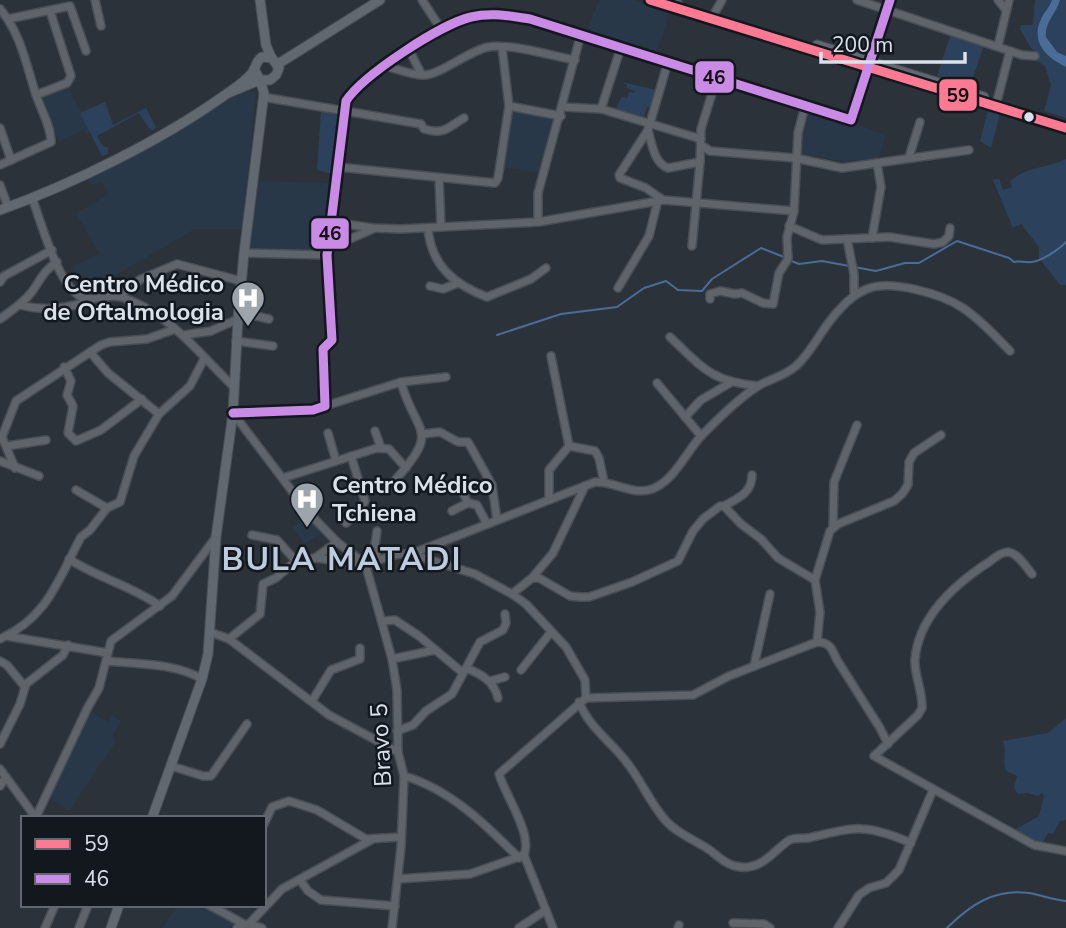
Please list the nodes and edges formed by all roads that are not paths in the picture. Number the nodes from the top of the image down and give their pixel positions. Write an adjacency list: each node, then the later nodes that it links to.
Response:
1 (95, 0): 19 (street)
2 (260, 0): 22 (main road)
3 (370, 0): 31 (main road)
4 (380, 0): 31 (main road)
5 (422, 0): 20 (street)
6 (650, 0): 34 (main road)
7 (722, 0): 17 (street)
8 (856, 0): 14 (street)
9 (890, 0): 14 (street)
10 (998, 0): 15 (street)
11 (1009, 0): 15 (street)
12 (674, 1): 17 (main road)
13 (0, 9): 18 (street)
14 (887, 9): 23 (street); 34 (street)
15 (1006, 10): 23 (street)
16 (50, 11): 18 (street); 27 (street); 42 (street)
17 (713, 14): 34 (main road)
18 (8, 19): 42 (street)
19 (101, 26)
20 (442, 29): 21 (street); 26 (street)
21 (581, 34): 25 (street); 32 (street)
22 (266, 45): 30 (main road); 31 (main road)
23 (998, 46): 28 (street)
24 (502, 47): 32 (street); 37 (street); 45 (street)
25 (621, 47): 33 (street); 48 (street)
26 (409, 50): 35 (street); 37 (street)
27 (86, 51)
28 (1010, 51): 29 (street); 44 (street)
29 (1035, 56)
30 (259, 59): 31 (main road); 36 (main road)
31 (274, 60): 38 (main road)
32 (575, 60): 47 (street)
33 (668, 62): 39 (street); 55 (street)
34 (869, 64): 44 (main road); 52 (street); 57 (main road)
35 (386, 65): 37 (street); 49 (street)
36 (254, 69): 40 (main road); 41 (main road)
37 (422, 75)
38 (274, 77): 40 (main road); 43 (main road)
39 (718, 77): 46 (street); 58 (street)
40 (255, 81): 41 (main road); 43 (main road)
41 (228, 93): 69 (main road)
42 (36, 95): 62 (street)
43 (264, 95): 49 (street); 86 (main road)
44 (997, 101): 54 (main road)
45 (509, 106): 50 (street); 67 (street)
46 (805, 106): 52 (street); 60 (street)
47 (563, 107): 48 (street); 50 (street)
48 (601, 109): 55 (street)
49 (345, 110): 51 (street); 66 (street)
50 (561, 116): 75 (street)
51 (464, 118)
52 (850, 121): 60 (street)
53 (920, 122): 61 (street)
54 (1066, 122)
55 (649, 127): 58 (street); 63 (street); 70 (street)
56 (0, 128): 62 (street)
57 (1066, 128)
58 (701, 142): 60 (street); 63 (street)
59 (969, 150): 61 (street)
60 (797, 155): 64 (street); 73 (street)
61 (909, 158): 64 (street)
62 (11, 160): 65 (street)
63 (700, 162): 71 (street)
64 (877, 163): 82 (street)
65 (0, 165)
66 (338, 167): 67 (street); 74 (street)
67 (439, 178): 77 (street)
68 (0, 185): 72 (street)
69 (32, 198): 72 (main road); 84 (street)
70 (661, 200): 71 (street); 75 (street); 93 (street)
71 (696, 202): 73 (street); 83 (street)
72 (4, 208)
73 (794, 211): 76 (street)
74 (331, 222): 78 (street); 85 (street)
75 (538, 222): 77 (street)
76 (789, 226): 81 (street); 97 (street)
77 (441, 227): 79 (street)
78 (373, 228): 79 (street); 85 (street)
79 (428, 228): 91 (street)
80 (950, 228): 82 (street)
81 (847, 239): 82 (street); 95 (street)
82 (872, 239)
83 (692, 246)
84 (52, 250): 87 (street); 90 (street)
85 (327, 252): 86 (street); 119 (street)
86 (244, 253): 89 (main road)
87 (57, 262): 96 (street); 98 (street)
88 (546, 268): 91 (street)
89 (241, 281): 94 (street); 99 (main road)
90 (0, 282)
91 (458, 284): 92 (street)
92 (430, 286)
93 (618, 288)
94 (120, 296): 96 (street); 102 (street)
95 (854, 296): 107 (street); 116 (street)
96 (94, 298): 98 (street)
97 (710, 299)
98 (20, 305): 100 (street)
99 (238, 315): 101 (street); 103 (street); 105 (main road)
100 (0, 319)
101 (270, 320)
102 (175, 329): 103 (street); 108 (street)
103 (184, 335): 110 (street)
104 (670, 337): 115 (street)
105 (236, 341): 106 (street); 117 (main road)
106 (273, 346)
107 (1010, 351)
108 (90, 352): 111 (street); 118 (street)
109 (551, 356): 131 (street)
110 (204, 359): 117 (street); 121 (street)
111 (65, 367): 118 (street); 130 (street)
112 (446, 377): 113 (street)
113 (401, 382): 119 (street); 126 (street)
114 (657, 383): 122 (street)
115 (730, 383): 116 (street); 122 (street)
116 (758, 386): 128 (street)
117 (234, 387): 120 (main road)
118 (142, 399): 121 (street)
119 (325, 406): 120 (street)
120 (233, 413): 140 (street); 157 (main road)
121 (159, 414): 149 (street)
122 (685, 417): 128 (street)
123 (857, 425): 154 (street)
124 (375, 431): 132 (street)
125 (328, 433): 135 (street)
126 (423, 434): 137 (street); 151 (street)
127 (941, 435): 154 (street)
128 (701, 436): 142 (street)
129 (46, 440): 130 (street)
130 (7, 446): 136 (street)
131 (569, 446): 142 (street); 146 (street)
132 (381, 448): 133 (street); 137 (street)
133 (351, 456): 135 (street); 152 (street)
134 (0, 461): 136 (street)
135 (336, 461): 140 (street)
136 (15, 468): 139 (street)
137 (406, 468): 141 (street)
138 (752, 475): 148 (street)
139 (39, 476)
140 (283, 478): 158 (street)
141 (396, 479)
142 (604, 482): 143 (street)
143 (584, 486): 146 (street); 166 (street)
144 (76, 490): 149 (street)
145 (462, 491): 147 (street)
146 (549, 500): 151 (street)
147 (468, 503): 150 (street); 153 (street)
148 (724, 506): 166 (street); 167 (street)
149 (107, 508): 161 (street)
150 (452, 511)
151 (497, 520): 153 (street)
152 (346, 523)
153 (487, 524): 159 (street)
154 (833, 527): 167 (street)
155 (377, 531): 162 (street)
156 (253, 535): 163 (street)
157 (216, 537): 170 (street); 173 (main road)
158 (337, 542): 160 (street); 164 (street)
159 (411, 554): 162 (street); 168 (street)
160 (315, 558): 163 (street); 164 (street)
161 (69, 559): 170 (street); 175 (street)
162 (377, 559): 164 (street)
163 (296, 561): 176 (street)
164 (365, 564): 172 (street, Bravo 5)
165 (1032, 574): 197 (street)
166 (532, 579): 168 (street)
167 (815, 580): 177 (street)
168 (512, 594): 174 (street)
169 (770, 594): 184 (street)
170 (160, 606): 181 (street)
171 (505, 614): 186 (street)
172 (383, 621): 180 (street); 182 (street, Bravo 5)
173 (210, 632): 176 (street); 188 (main road)
174 (551, 632): 185 (street); 192 (street)
175 (3, 637): 178 (street)
176 (229, 639): 193 (street)
177 (817, 642): 184 (street); 197 (street)
178 (68, 645): 181 (street); 190 (street)
179 (360, 648): 193 (street)
180 (435, 650): 182 (street); 186 (street)
181 (107, 657): 188 (street); 206 (street)
182 (392, 659): 195 (street, Bravo 5)
183 (0, 661): 190 (street)
184 (754, 666): 192 (street)
185 (521, 670)
186 (464, 671): 189 (street); 195 (street)
187 (505, 677): 189 (street)
188 (202, 679): 200 (main road)
189 (490, 681): 191 (street)
190 (25, 687): 196 (street)
191 (498, 698)
192 (583, 700): 211 (street); 213 (street)
193 (312, 701): 198 (street)
194 (247, 724): 200 (street)
195 (397, 731): 198 (street, Bravo 5)
196 (0, 744)
197 (888, 744): 204 (street)
198 (398, 752): 202 (street, Bravo 5)
199 (0, 760): 201 (street)
200 (171, 765): 207 (main road)
201 (2, 772): 203 (street); 205 (street)
202 (404, 776): 209 (street, Bravo 5); 213 (street)
203 (0, 786)
204 (933, 790): 211 (street); 212 (street)
205 (35, 816)
206 (36, 816)
207 (153, 816)
208 (266, 820): 210 (street)
209 (401, 837): 210 (street); 214 (street, Bravo 5)
210 (371, 840): 215 (street)
211 (911, 843): 234 (street)
212 (1066, 851)
213 (521, 857): 214 (street); 223 (street)
214 (398, 879): 217 (street, Bravo 5)
215 (300, 880): 216 (street); 217 (street)
216 (266, 904)
217 (395, 906): 230 (street, Bravo 5)
218 (54, 907): 226 (street)
219 (87, 907): 227 (street)
220 (118, 907): 228 (main road)
221 (212, 907): 225 (street)
222 (263, 907): 225 (street)
223 (546, 910): 231 (street); 232 (street)
224 (733, 923): 233 (street)
225 (244, 925): 229 (street)
226 (45, 928)
227 (79, 928)
228 (111, 928)
229 (262, 928)
230 (392, 928)
231 (519, 928)
232 (553, 928)
233 (770, 928)
234 (838, 928)

